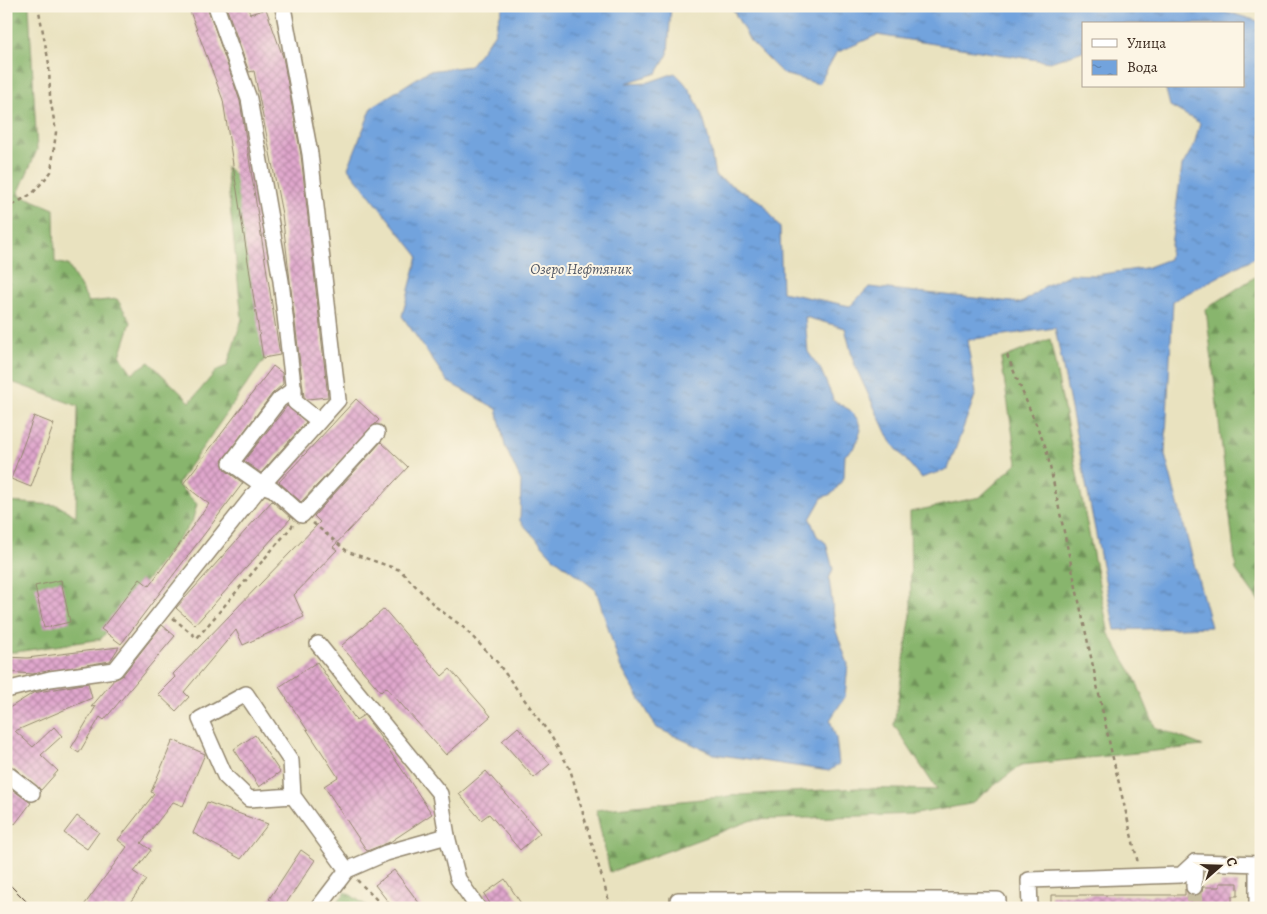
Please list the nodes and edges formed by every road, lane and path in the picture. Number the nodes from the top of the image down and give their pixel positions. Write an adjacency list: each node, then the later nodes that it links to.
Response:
1 (38, 6): 4 (path)
2 (216, 6): 6 (street)
3 (283, 7): 7 (street)
4 (6, 209)
5 (1007, 355): 21 (path)
6 (294, 389): 7 (street); 9 (street)
7 (319, 421): 9 (street)
8 (377, 433): 10 (street)
9 (262, 485): 10 (street); 11 (street)
10 (302, 514): 11 (path); 28 (path)
11 (162, 610): 13 (street)
12 (318, 644): 17 (street)
13 (6, 690)
14 (6, 773): 15 (street)
15 (32, 793)
16 (293, 796): 16 (street); 20 (street)
17 (447, 836): 20 (street); 27 (street)
18 (1195, 862): 19 (street); 21 (street); 22 (street)
19 (1259, 864): 31 (street)
20 (347, 870): 25 (street); 26 (path)
21 (1141, 876): 30 (street)
22 (1194, 887)
23 (678, 900): 24 (street)
24 (832, 904): 29 (street)
25 (318, 908)
26 (385, 908)
27 (478, 908)
28 (611, 908)
29 (998, 908)
30 (1030, 908)
31 (1257, 908)

